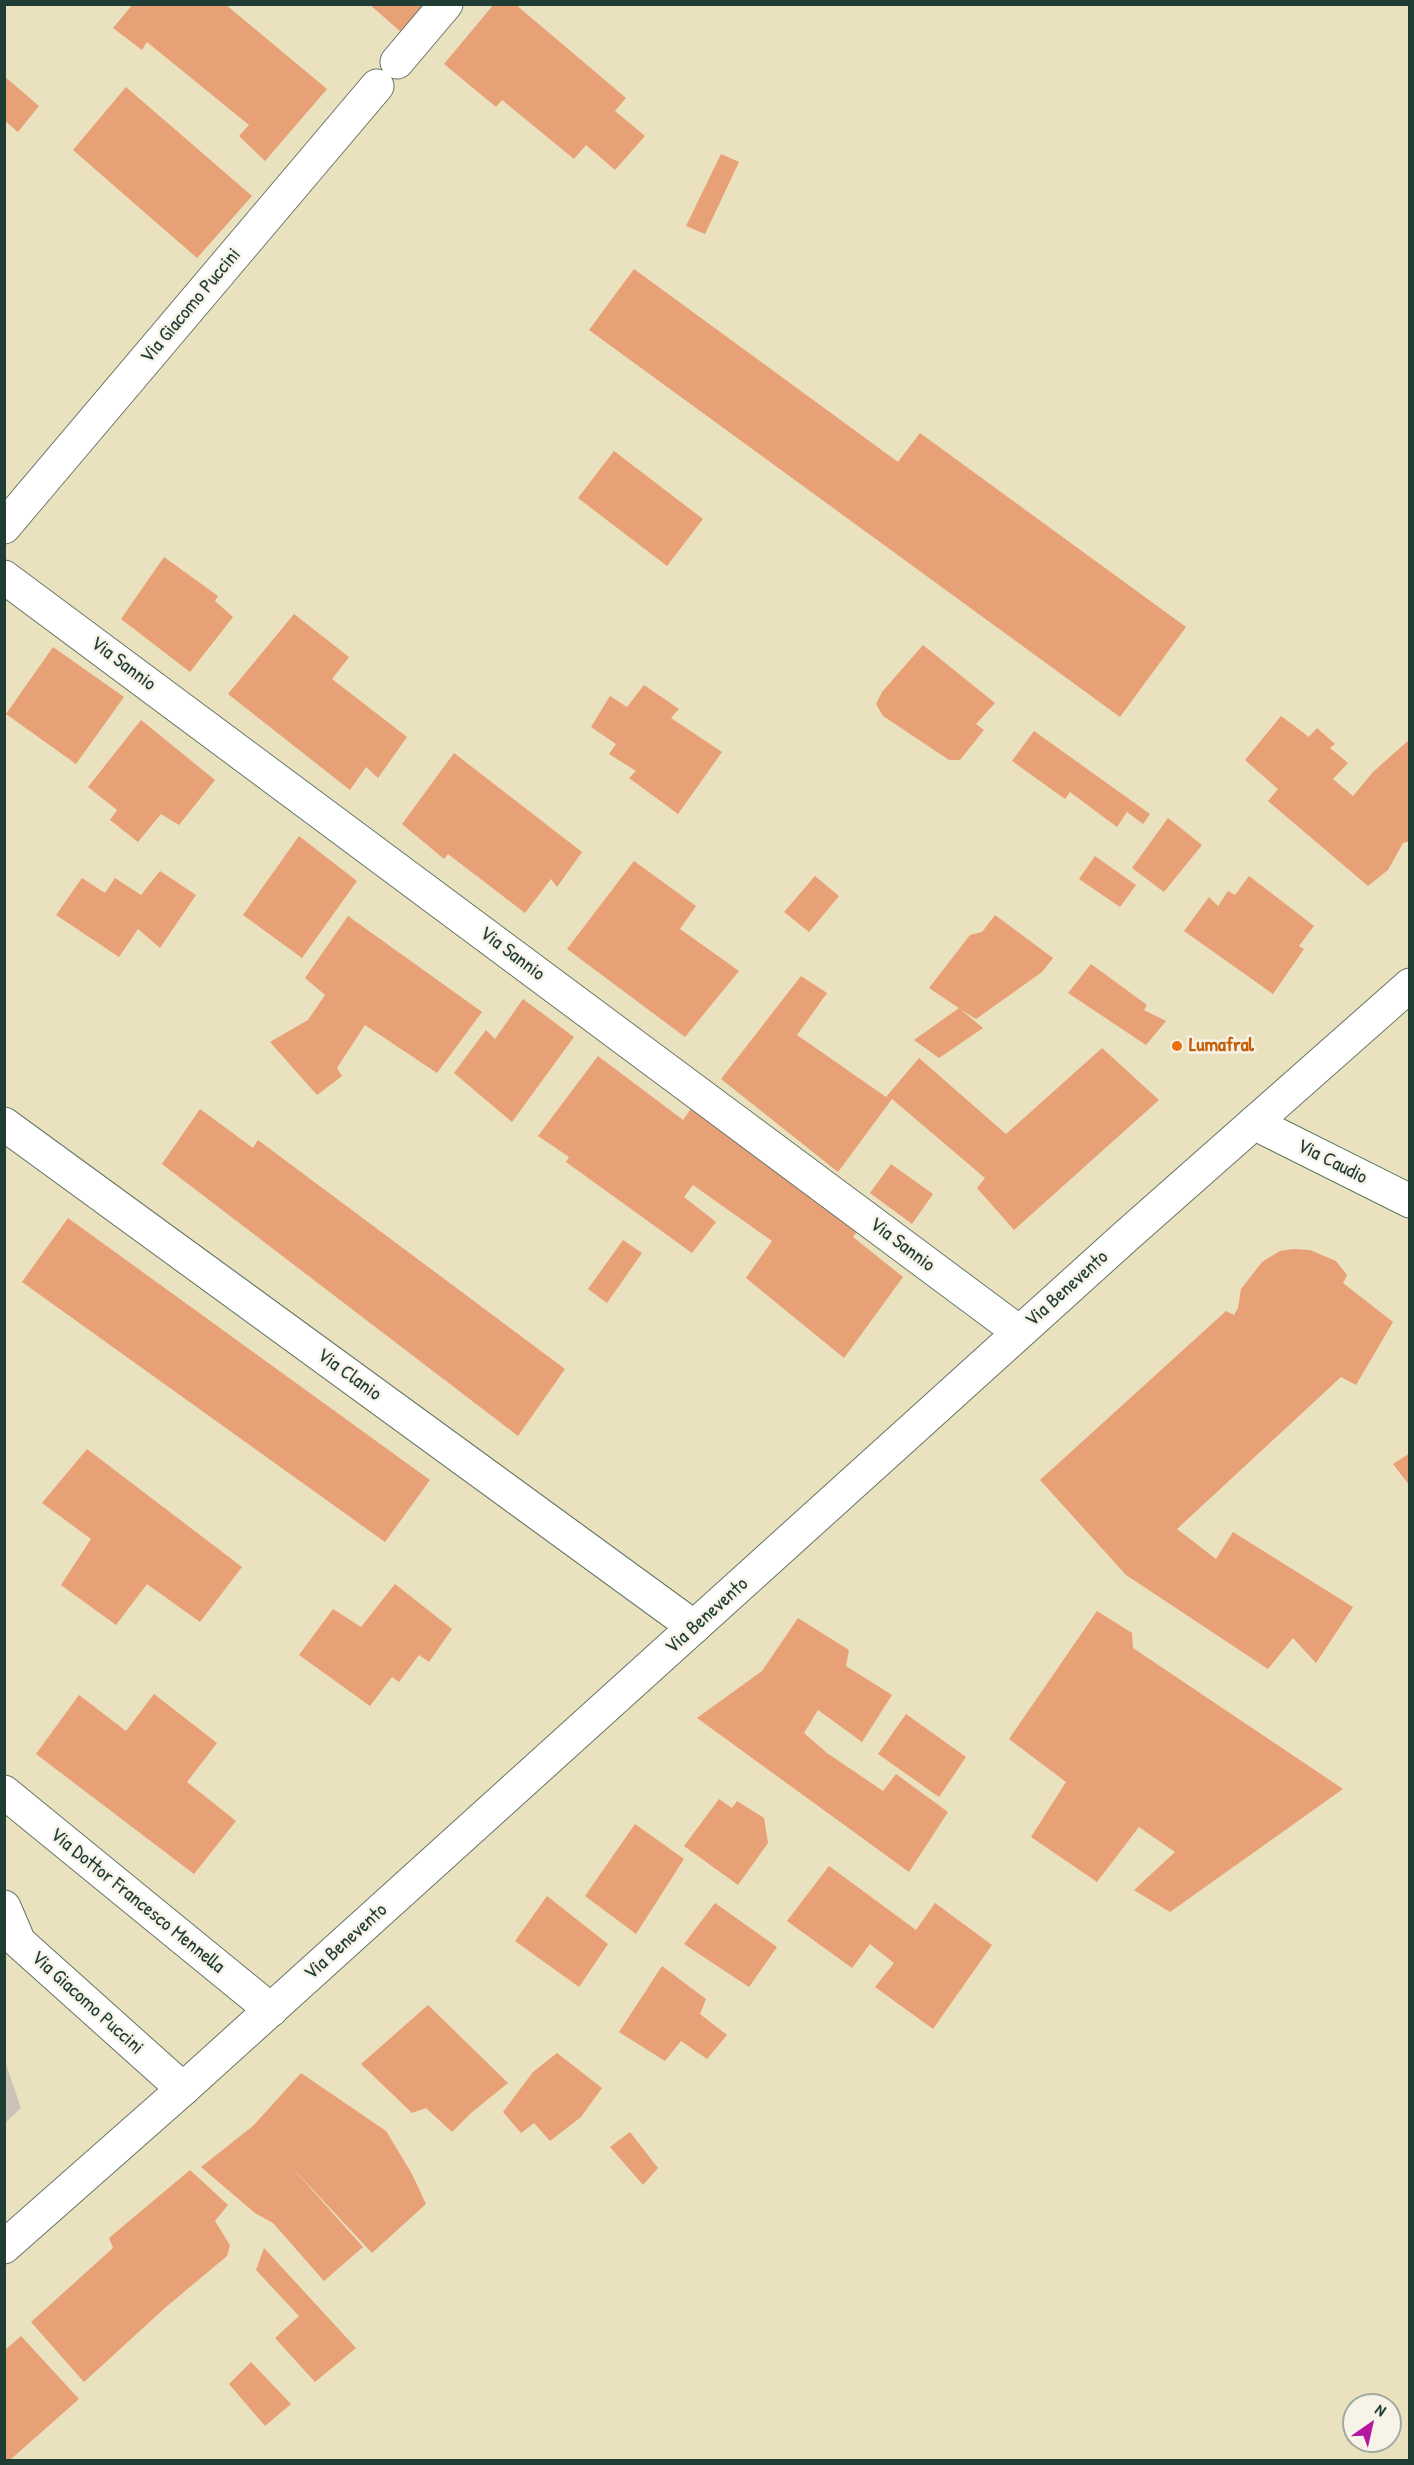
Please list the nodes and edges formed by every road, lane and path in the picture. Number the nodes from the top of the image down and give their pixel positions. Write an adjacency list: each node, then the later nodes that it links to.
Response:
1 (446, 4): 2 (street, Via Giacomo Puccini)
2 (4, 526)
3 (4, 577): 8 (street, Via Sannio)
4 (1410, 985): 5 (street, Via Benevento)
5 (1254, 1123): 7 (street, Via Caudio); 8 (street, Via Benevento)
6 (4, 1124): 9 (street, Via Clanio)
7 (1410, 1201)
8 (1019, 1332): 9 (street, Via Benevento)
9 (694, 1627): 12 (street, Via Benevento)
10 (4, 1792): 12 (street, Via Dottor Francesco Mennella)
11 (4, 1907): 13 (street, Via Giacomo Puccini)
12 (271, 2010): 13 (street, Via Benevento)
13 (183, 2089): 14 (street, Via Benevento)
14 (4, 2247)

